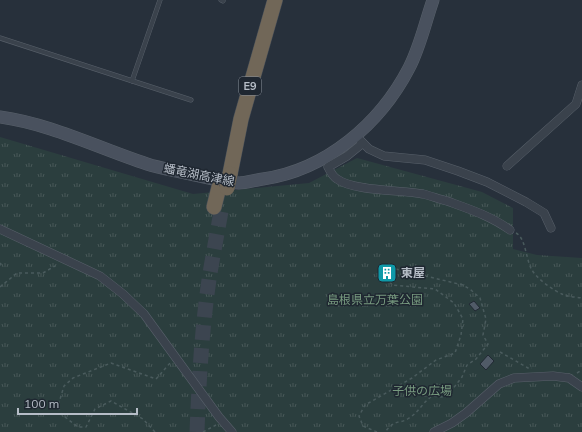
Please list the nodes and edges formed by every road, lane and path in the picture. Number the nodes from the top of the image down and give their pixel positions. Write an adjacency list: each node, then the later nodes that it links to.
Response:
1 (160, 0): 6 (lane)
2 (269, 0): 12 (highway, E9)
3 (275, 0): 12 (highway, E9)
4 (433, 0): 10 (main road, 蟠竜湖高津線)
5 (0, 38): 6 (lane)
6 (132, 81): 8 (lane)
7 (582, 85): 11 (street)
8 (191, 100)
9 (0, 117): 10 (main road, 蟠竜湖高津線)
10 (359, 140): 14 (street); 16 (street)
11 (507, 166)
12 (225, 180): 13 (highway, E9)
13 (218, 206)
14 (551, 228)
15 (0, 229): 29 (street)
16 (510, 230): 19 (path)
17 (55, 266): 18 (path)
18 (0, 287)
19 (582, 298)
20 (500, 352): 22 (path)
21 (172, 361): 27 (path)
22 (535, 369)
23 (582, 370): 24 (path)
24 (572, 374)
25 (582, 387): 32 (street)
26 (216, 425): 28 (path)
27 (155, 432)
28 (204, 432)
29 (232, 432)
30 (377, 432): 31 (path)
31 (385, 432)
32 (434, 432)

